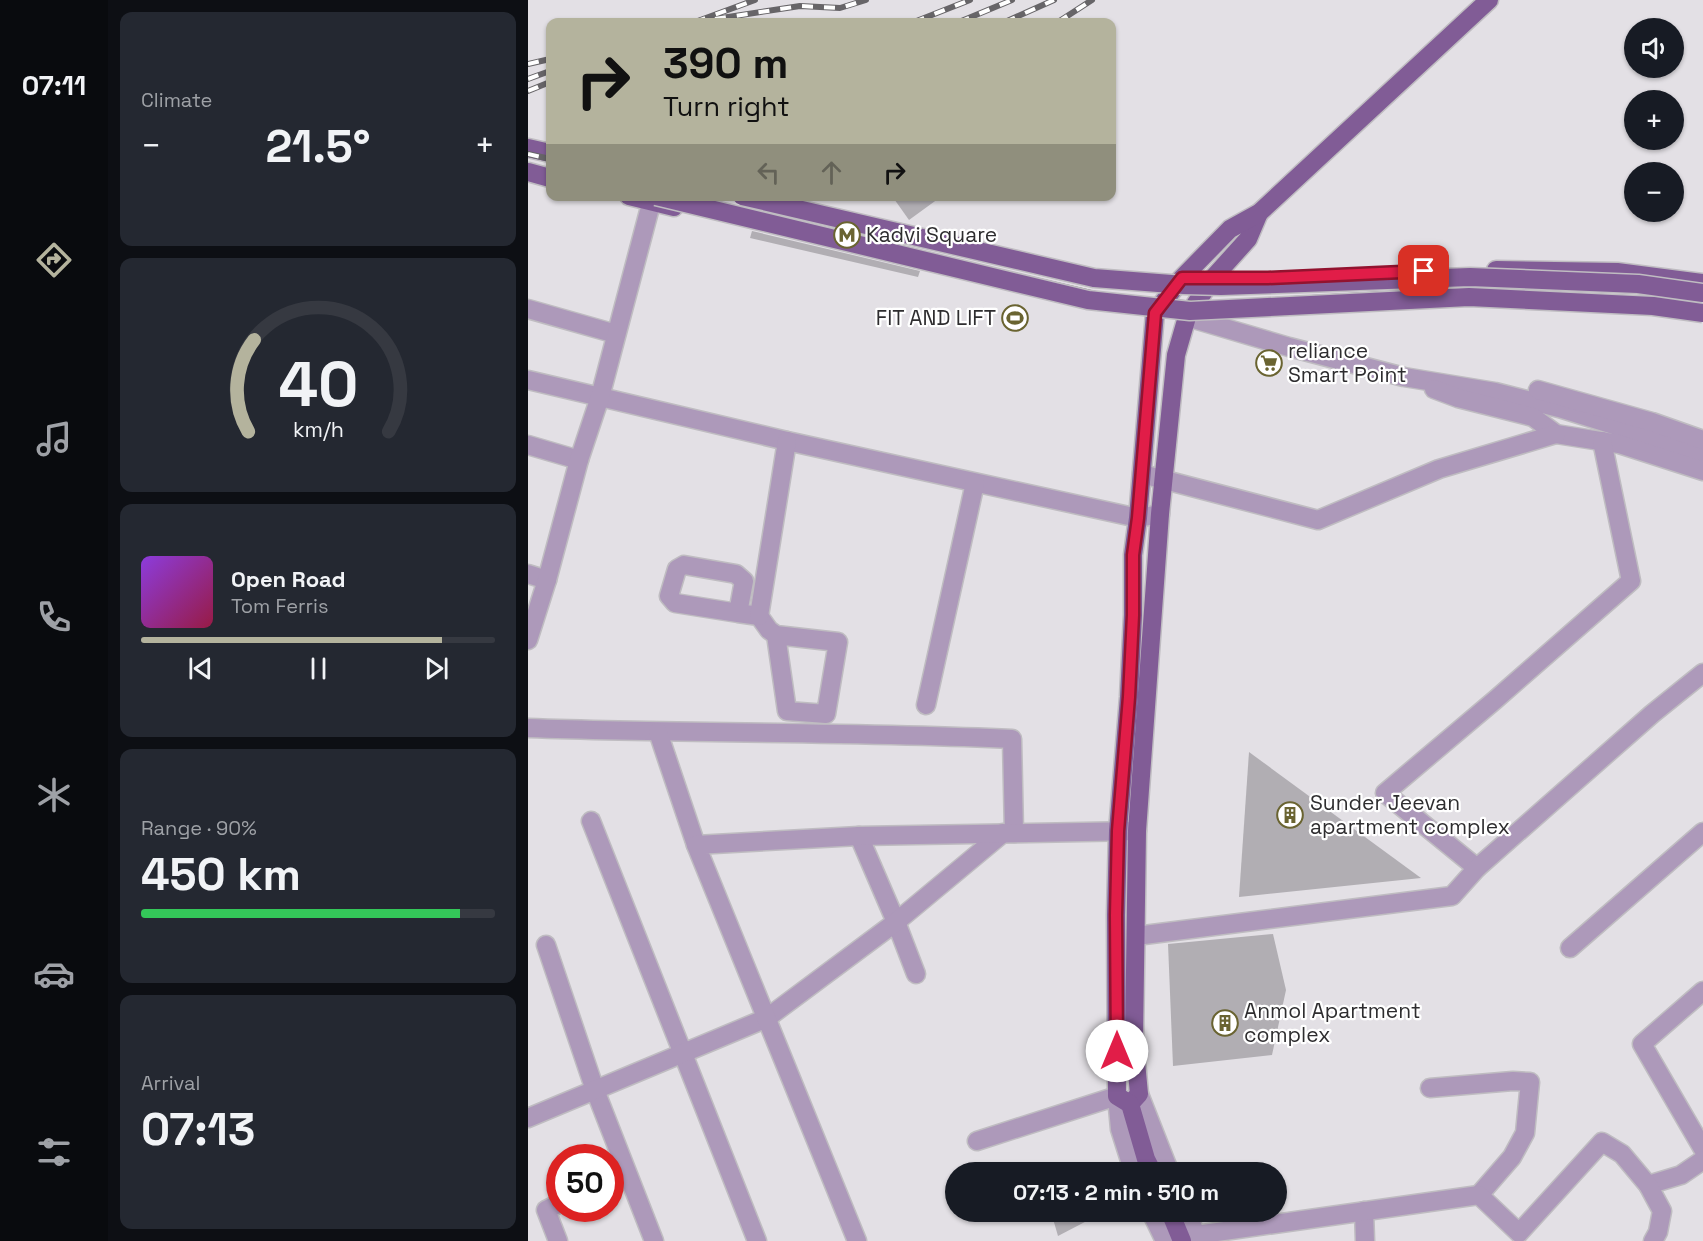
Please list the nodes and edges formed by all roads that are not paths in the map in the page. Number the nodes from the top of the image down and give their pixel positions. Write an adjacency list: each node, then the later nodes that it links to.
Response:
1 (1489, 0): 15 (main road)
2 (528, 141): 3 (main road)
3 (546, 145)
4 (528, 148): 5 (main road)
5 (546, 152)
6 (528, 167): 7 (main road)
7 (546, 171)
8 (528, 172): 9 (main road)
9 (546, 177)
10 (652, 201): 25 (street)
11 (665, 201): 21 (main road)
12 (666, 201): 22 (main road, bridge)
13 (763, 201): 19 (main road, bridge)
14 (798, 201): 16 (main road)
15 (1259, 213): 16 (main road); 17 (main road)
16 (1182, 278): 17 (main road); 21 (main road)
17 (1212, 279): 18 (main road); 23 (main road)
18 (1703, 283)
19 (1703, 293)
20 (528, 309): 25 (street)
21 (1155, 313): 23 (main road); 38 (main road)
22 (1703, 313)
23 (1187, 316): 24 (main road); 27 (street); 39 (main road)
24 (1703, 318)
25 (616, 334): 29 (street)
26 (528, 380): 29 (street)
27 (1420, 380): 28 (street); 30 (street)
28 (1451, 384): 31 (street); 35 (street)
29 (600, 397): 32 (street); 36 (street)
30 (1556, 434): 33 (street); 39 (street)
31 (1703, 440)
32 (787, 441): 40 (street); 46 (street)
33 (1602, 441): 37 (street); 60 (street)
34 (528, 445): 36 (street)
35 (1703, 453)
36 (579, 460): 44 (street)
37 (1703, 471)
38 (1142, 474): 39 (street); 42 (main road)
39 (1164, 478): 41 (main road)
40 (975, 483): 42 (street); 50 (street)
41 (1160, 514): 42 (street); 55 (main road)
42 (1138, 518): 54 (main road)
43 (528, 574): 44 (street)
44 (547, 580): 47 (street)
45 (738, 613): 46 (street)
46 (759, 616): 48 (street)
47 (530, 629)
48 (776, 635): 48 (street)
49 (1703, 673): 60 (street)
50 (926, 705)
51 (528, 728): 52 (street)
52 (658, 732): 57 (street); 59 (street)
53 (591, 821): 68 (street)
54 (1118, 831): 55 (street); 57 (street); 71 (main road)
55 (1137, 831): 62 (main road)
56 (1703, 832): 64 (street)
57 (1009, 833): 58 (street); 61 (street)
58 (859, 836): 59 (street); 61 (street)
59 (696, 845): 67 (street)
60 (1477, 868): 62 (street)
61 (896, 922): 65 (street); 67 (street)
62 (1136, 936): 71 (main road)
63 (546, 945): 70 (street)
64 (1570, 948)
65 (916, 974)
66 (1703, 991): 75 (street)
67 (767, 1018): 68 (street); 93 (street)
68 (683, 1053): 70 (street); 92 (street)
69 (1430, 1088): 82 (street)
70 (595, 1090): 72 (street); 74 (street)
71 (1130, 1101): 73 (street); 77 (street); 78 (main road); 79 (street)
72 (528, 1118)
73 (977, 1142)
74 (610, 1144)
75 (1703, 1149)
76 (1703, 1160): 81 (street)
77 (1130, 1162)
78 (1148, 1162)
79 (1164, 1162)
80 (624, 1184): 91 (street)
81 (1648, 1185): 88 (street); 96 (street)
82 (1479, 1195): 84 (street); 88 (street)
83 (544, 1209): 90 (street)
84 (1364, 1211): 89 (street); 95 (street)
85 (1156, 1222): 94 (street)
86 (1178, 1222): 89 (main road)
87 (1188, 1222): 89 (street)
88 (1516, 1237)
89 (1192, 1239)
90 (558, 1241)
91 (654, 1241)
92 (757, 1241)
93 (857, 1241)
94 (1165, 1241)
95 (1365, 1241)
96 (1653, 1241)

